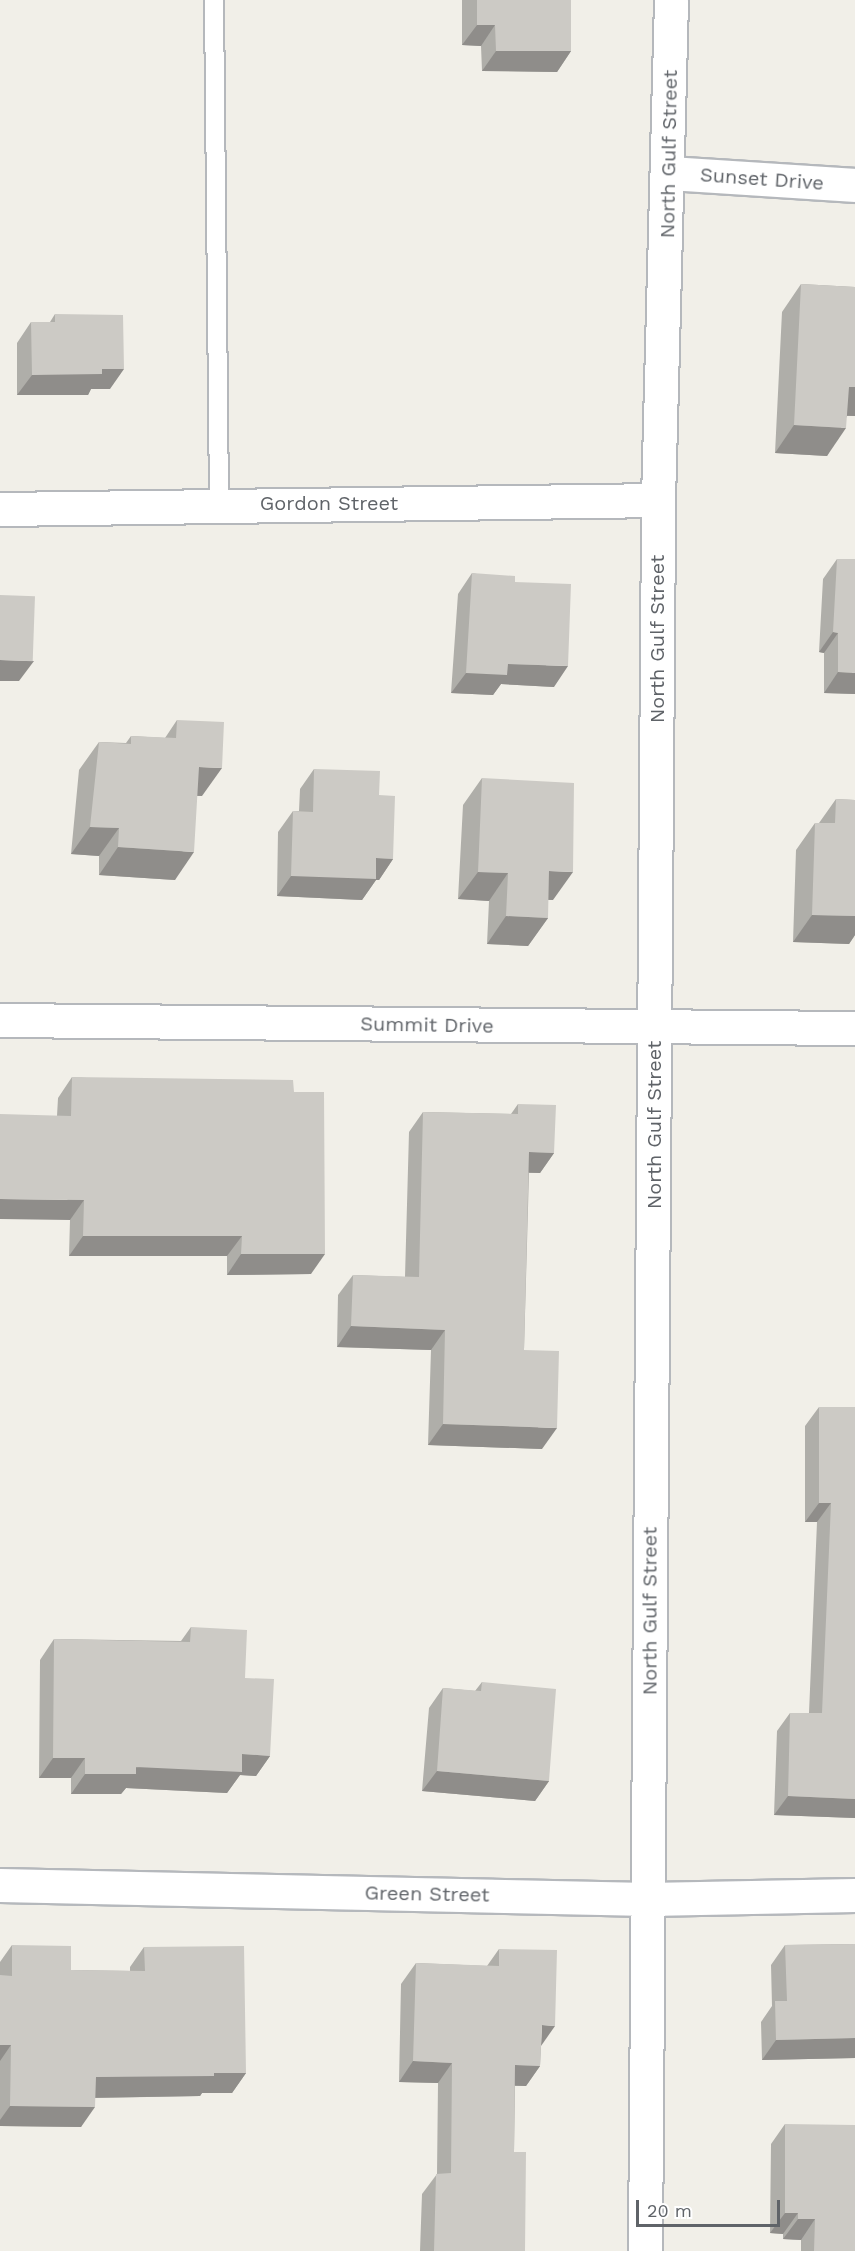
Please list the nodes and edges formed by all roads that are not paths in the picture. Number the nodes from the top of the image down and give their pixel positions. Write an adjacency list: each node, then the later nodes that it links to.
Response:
1 (214, 0): 6 (lane)
2 (671, 0): 3 (street, North Gulf Street)
3 (670, 173): 4 (street, Sunset Drive); 5 (street, North Gulf Street)
4 (855, 185)
5 (658, 500): 6 (street, Gordon Street); 9 (street, North Gulf Street)
6 (219, 503): 7 (street, Gordon Street)
7 (0, 508)
8 (0, 1020): 9 (street, Summit Drive)
9 (655, 1028): 10 (street, Summit Drive); 13 (street, North Gulf Street)
10 (855, 1028)
11 (0, 1885): 13 (street, Green Street)
12 (855, 1896): 13 (street, Green Street)
13 (648, 1899): 14 (street, North Gulf Street)
14 (645, 2251)

